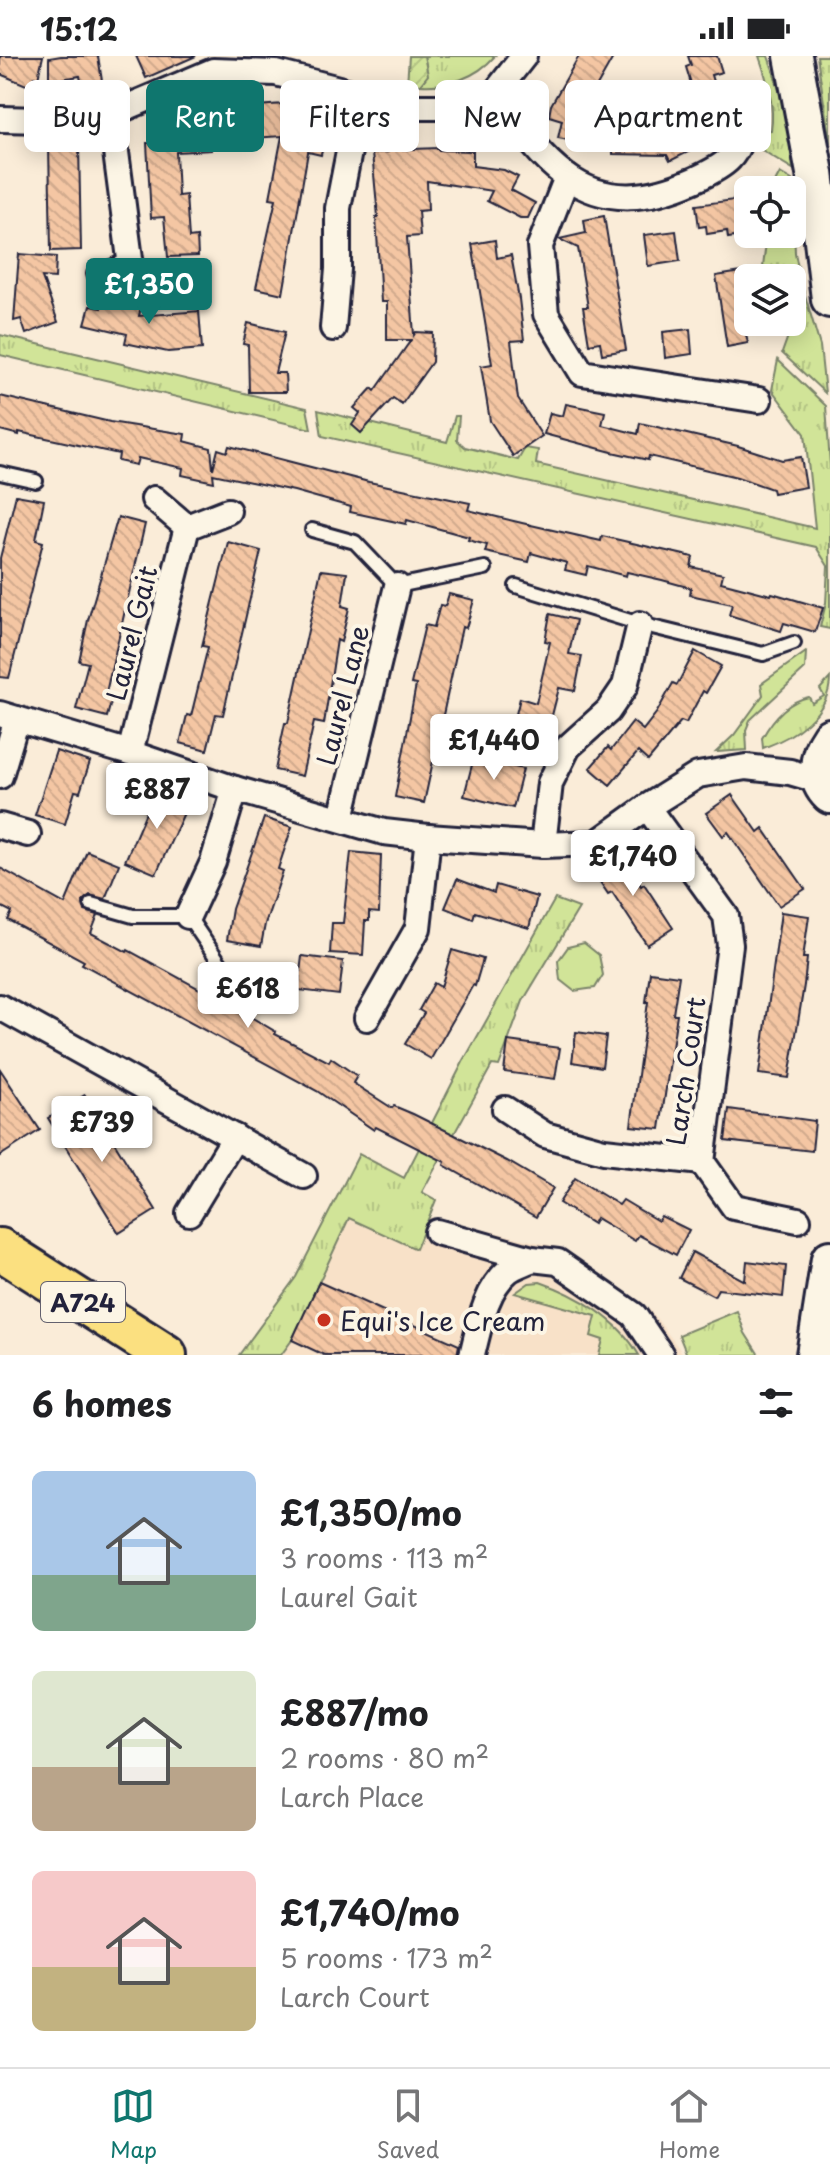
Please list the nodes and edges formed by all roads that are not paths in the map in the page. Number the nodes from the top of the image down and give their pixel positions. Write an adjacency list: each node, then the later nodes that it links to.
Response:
1 (524, 56): 5 (street)
2 (793, 56): 17 (street)
3 (211, 64): 4 (street); 6 (street)
4 (303, 80)
5 (505, 80)
6 (130, 104)
7 (0, 119): 8 (street)
8 (24, 120)
9 (116, 152): 14 (street)
10 (349, 152): 18 (street)
11 (540, 152): 13 (street)
12 (733, 152): 13 (street)
13 (567, 177): 19 (street)
14 (130, 259): 15 (lane); 16 (lane)
15 (94, 274)
16 (163, 281)
17 (830, 299)
18 (333, 328)
19 (759, 400)
20 (0, 473): 21 (lane)
21 (36, 481)
22 (154, 499): 24 (street)
23 (228, 511): 24 (street)
24 (187, 527): 33 (street, Laurel Gait)
25 (312, 530): 27 (lane)
26 (485, 568): 27 (lane)
27 (397, 586): 38 (street, Laurel Lane)
28 (516, 586): 29 (lane)
29 (640, 624): 30 (lane); 42 (street)
30 (794, 643)
31 (9, 716): 33 (street); 34 (street)
32 (830, 737): 35 (street)
33 (130, 753): 36 (street)
34 (0, 776)
35 (825, 788): 37 (street)
36 (235, 789): 38 (street); 44 (street)
37 (647, 807): 42 (street); 50 (street, Larch Court)
38 (341, 818): 41 (street)
39 (0, 826): 40 (street)
40 (28, 834)
41 (428, 837): 42 (street); 47 (street)
42 (543, 845)
43 (91, 904): 44 (lane)
44 (188, 916): 45 (lane)
45 (237, 988)
46 (0, 1007): 49 (street)
47 (367, 1018)
48 (505, 1109): 50 (street, Larch Court)
49 (235, 1137): 51 (street); 52 (street)
50 (702, 1162): 53 (street)
51 (304, 1176)
52 (189, 1213)
53 (798, 1220)
54 (437, 1232): 56 (street)
55 (0, 1249): 59 (main road, A724)
56 (532, 1259): 60 (street); 61 (street)
57 (830, 1259): 58 (street)
58 (828, 1295): 62 (street)
59 (166, 1355)
60 (472, 1355)
61 (661, 1355)
62 (815, 1355)

